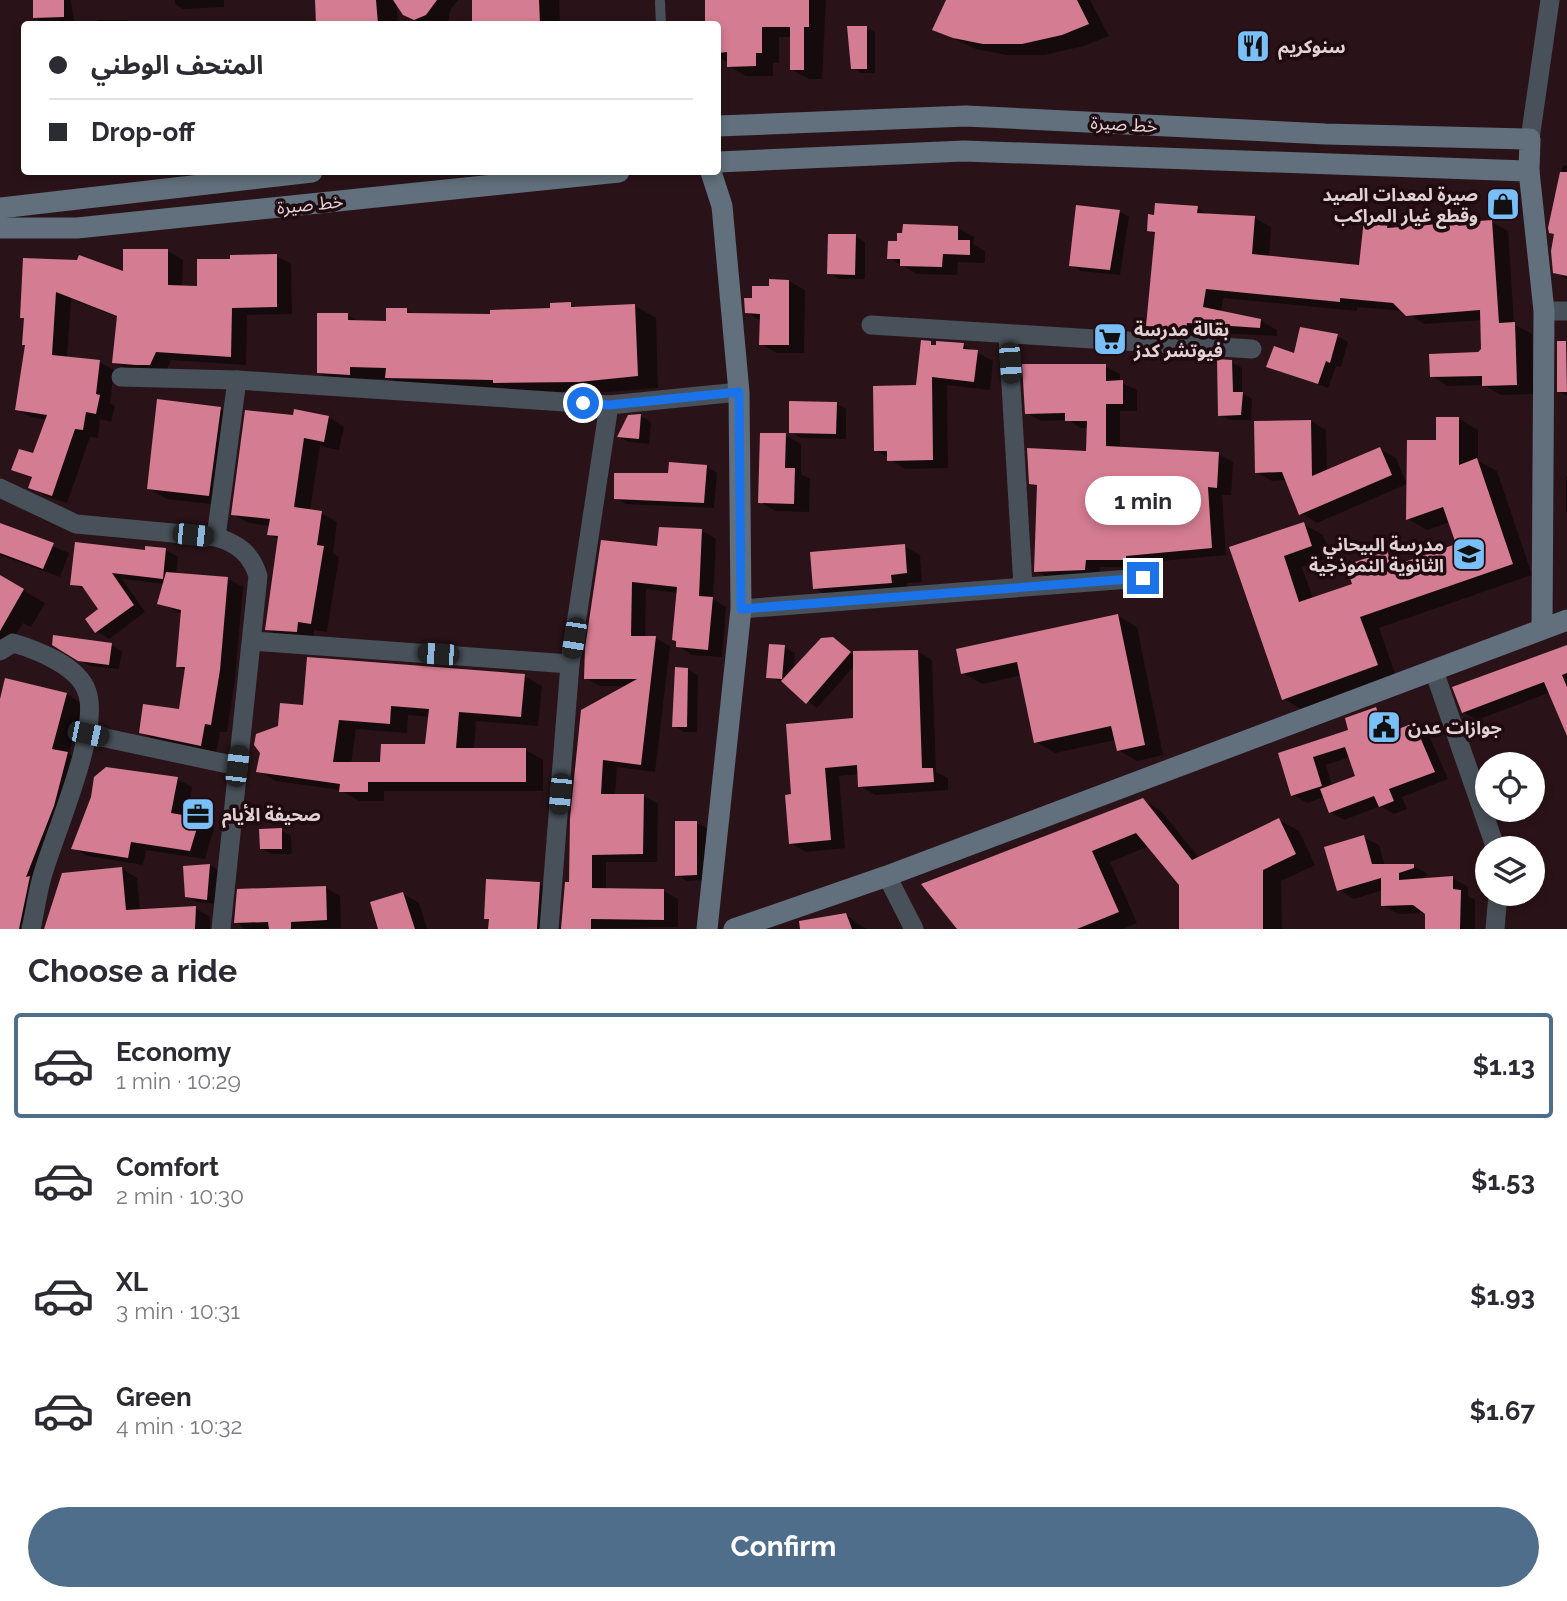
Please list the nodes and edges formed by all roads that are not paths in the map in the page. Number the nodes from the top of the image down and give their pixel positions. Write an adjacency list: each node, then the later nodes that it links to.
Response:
1 (1550, 0): 5 (street)
2 (660, 2): 3 (lane)
3 (661, 21)
4 (721, 125): 5 (street, خط صيرة)
5 (1530, 139): 7 (street)
6 (721, 162): 7 (street, خط صيرة)
7 (1530, 171): 13 (street)
8 (286, 175): 11 (street, خط صيرة)
9 (590, 175): 12 (street, خط صيرة)
10 (712, 175): 20 (street)
11 (0, 208)
12 (0, 228)
13 (1544, 311): 14 (street); 28 (street)
14 (1567, 311)
15 (871, 325): 16 (street)
16 (1008, 335): 17 (street); 25 (street)
17 (1252, 349)
18 (121, 377): 19 (street)
19 (237, 380): 21 (street); 23 (street)
20 (739, 392): 21 (street); 26 (street)
21 (609, 405): 31 (street)
22 (0, 488): 23 (street)
23 (216, 537): 29 (street)
24 (1143, 578): 25 (street)
25 (1023, 586): 26 (street)
26 (741, 609): 41 (street)
27 (1567, 620): 28 (street)
28 (1542, 629): 32 (street)
29 (252, 641): 31 (street); 34 (street)
30 (0, 651): 33 (street)
31 (570, 664): 40 (street)
32 (1434, 671): 35 (street); 36 (street)
33 (88, 734): 34 (street); 38 (street)
34 (237, 766): 39 (street)
35 (1491, 836)
36 (887, 876): 42 (street); 43 (street)
37 (1497, 906): 44 (street)
38 (31, 929)
39 (221, 929)
40 (549, 929)
41 (707, 929)
42 (734, 929)
43 (914, 929)
44 (1495, 929)

